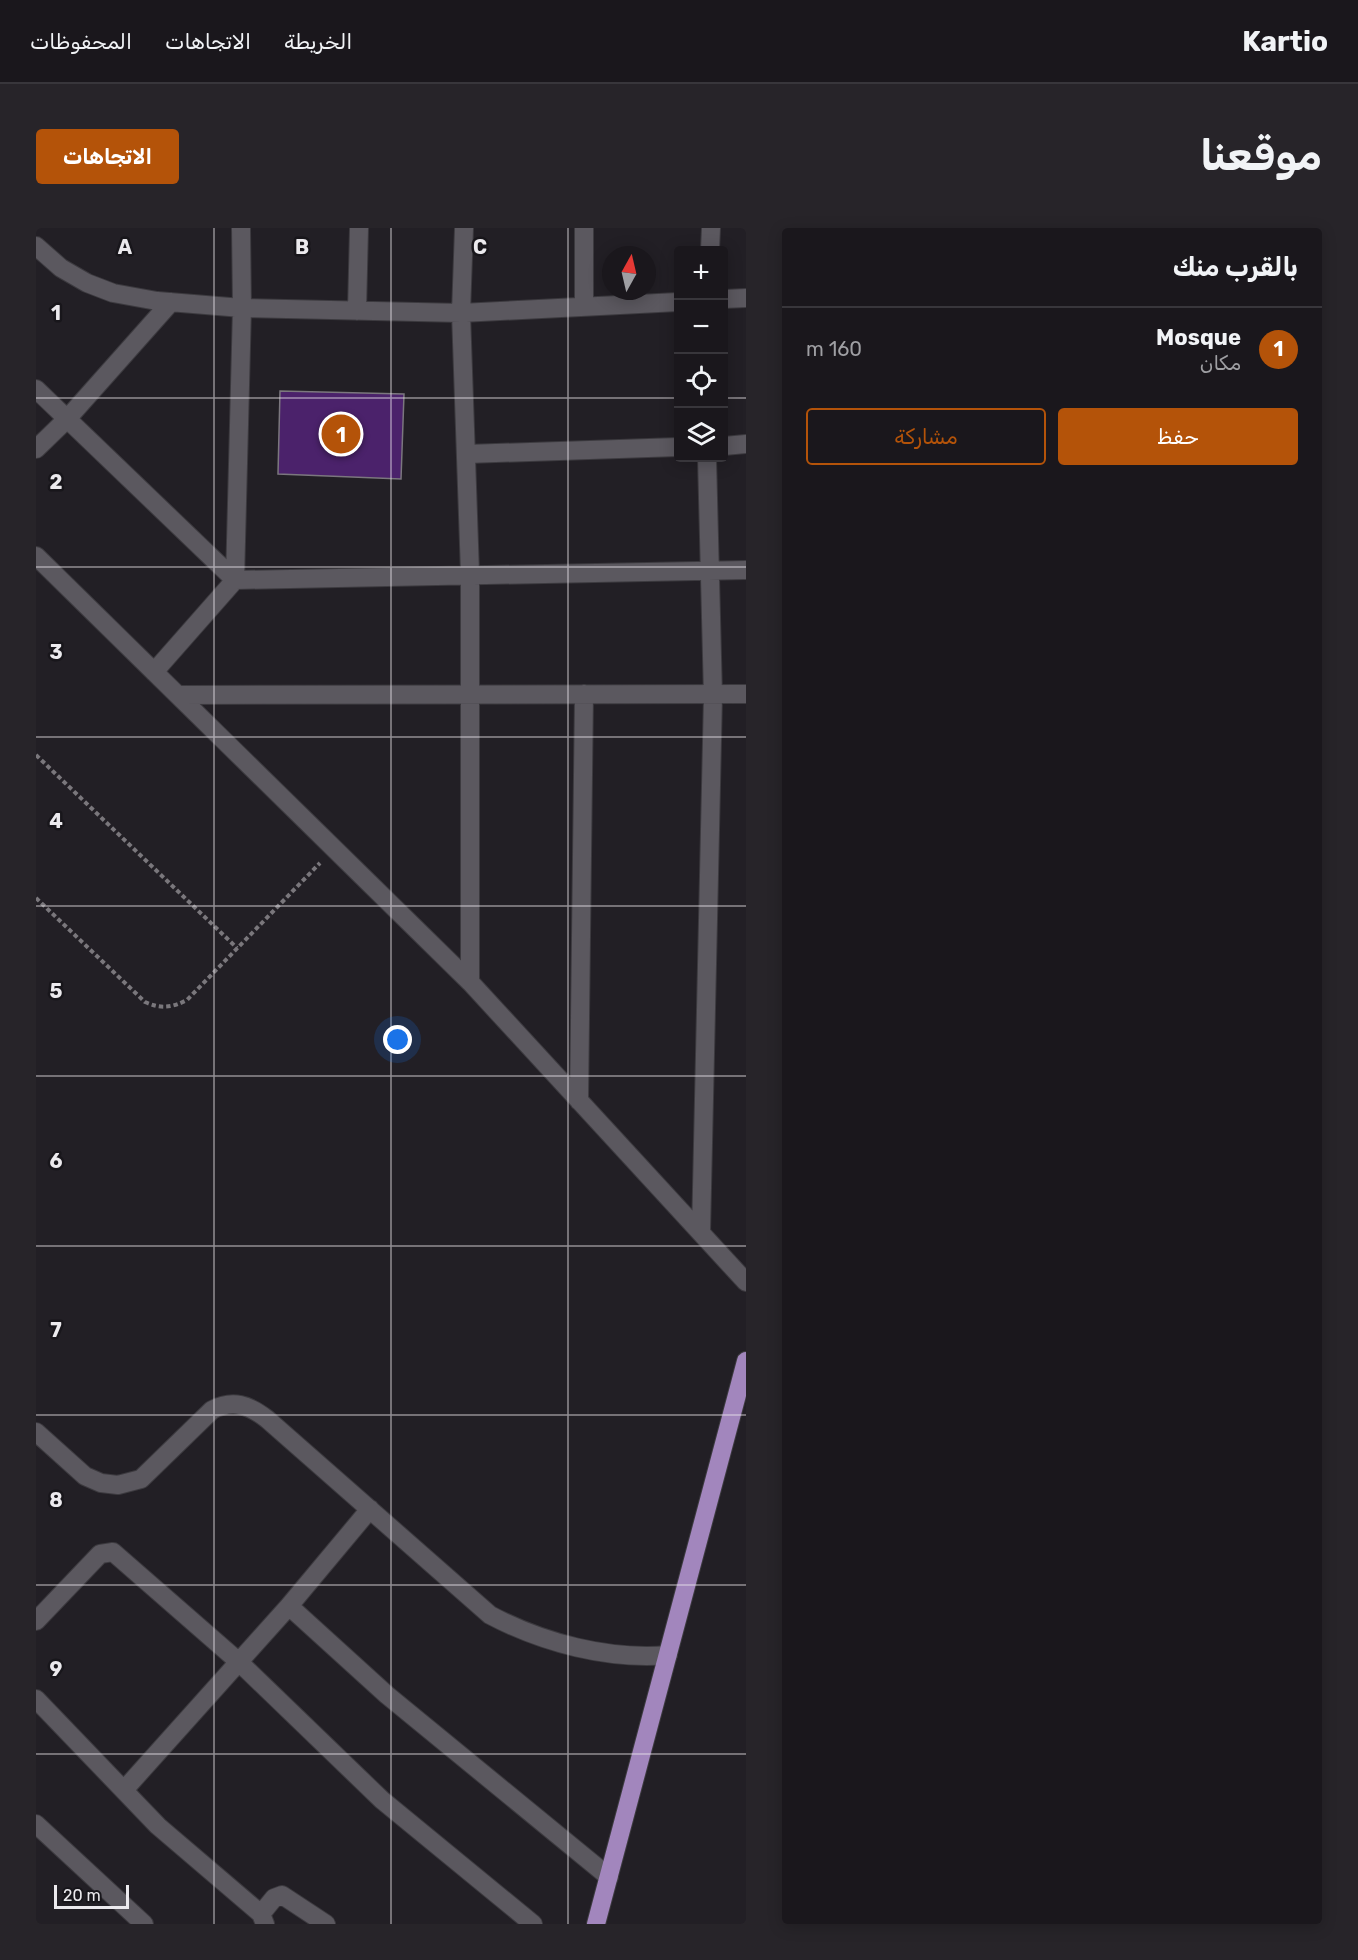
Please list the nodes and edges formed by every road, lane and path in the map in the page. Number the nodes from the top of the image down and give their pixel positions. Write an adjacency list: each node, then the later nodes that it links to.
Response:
1 (241, 228): 13 (street)
2 (359, 228): 14 (street)
3 (464, 228): 15 (street)
4 (584, 228): 12 (street)
5 (711, 228): 7 (street)
6 (36, 246): 10 (street)
7 (710, 246)
8 (746, 298): 9 (street)
9 (728, 299)
10 (171, 302): 13 (street); 17 (street)
11 (674, 302): 12 (street)
12 (584, 307): 15 (street)
13 (242, 308): 14 (street); 28 (street)
14 (357, 311): 15 (street)
15 (461, 313): 22 (street)
16 (36, 389): 17 (street)
17 (67, 419): 21 (street); 28 (street)
18 (746, 444): 19 (street)
19 (728, 446)
20 (674, 447): 22 (street)
21 (36, 449)
22 (467, 454): 27 (street)
23 (707, 462): 25 (street)
24 (36, 556): 29 (street)
25 (708, 570): 26 (street); 27 (street); 34 (street)
26 (746, 570)
27 (470, 573): 28 (street); 33 (street)
28 (235, 580): 29 (street)
29 (154, 672): 32 (street)
30 (584, 694): 33 (street); 34 (street); 40 (street)
31 (746, 694): 34 (street)
32 (178, 695): 33 (street); 36 (street)
33 (469, 696): 39 (street)
34 (713, 696): 41 (street)
35 (36, 754): 38 (path)
36 (335, 848): 38 (path); 39 (street)
37 (36, 897): 38 (path)
38 (237, 948)
39 (470, 982): 40 (street)
40 (579, 1101): 41 (street)
41 (701, 1233): 42 (street)
42 (746, 1282)
43 (746, 1361): 48 (main road)
44 (36, 1432): 45 (street)
45 (370, 1509): 46 (street); 48 (street)
46 (289, 1606): 49 (street); 53 (street)
47 (36, 1621): 49 (street)
48 (668, 1655): 53 (main road)
49 (239, 1662): 51 (street); 57 (street)
50 (36, 1699): 51 (street)
51 (124, 1790): 54 (street)
52 (36, 1824): 55 (street)
53 (609, 1877): 58 (main road)
54 (263, 1919): 56 (street)
55 (144, 1924)
56 (326, 1924)
57 (533, 1924)
58 (596, 1924)

